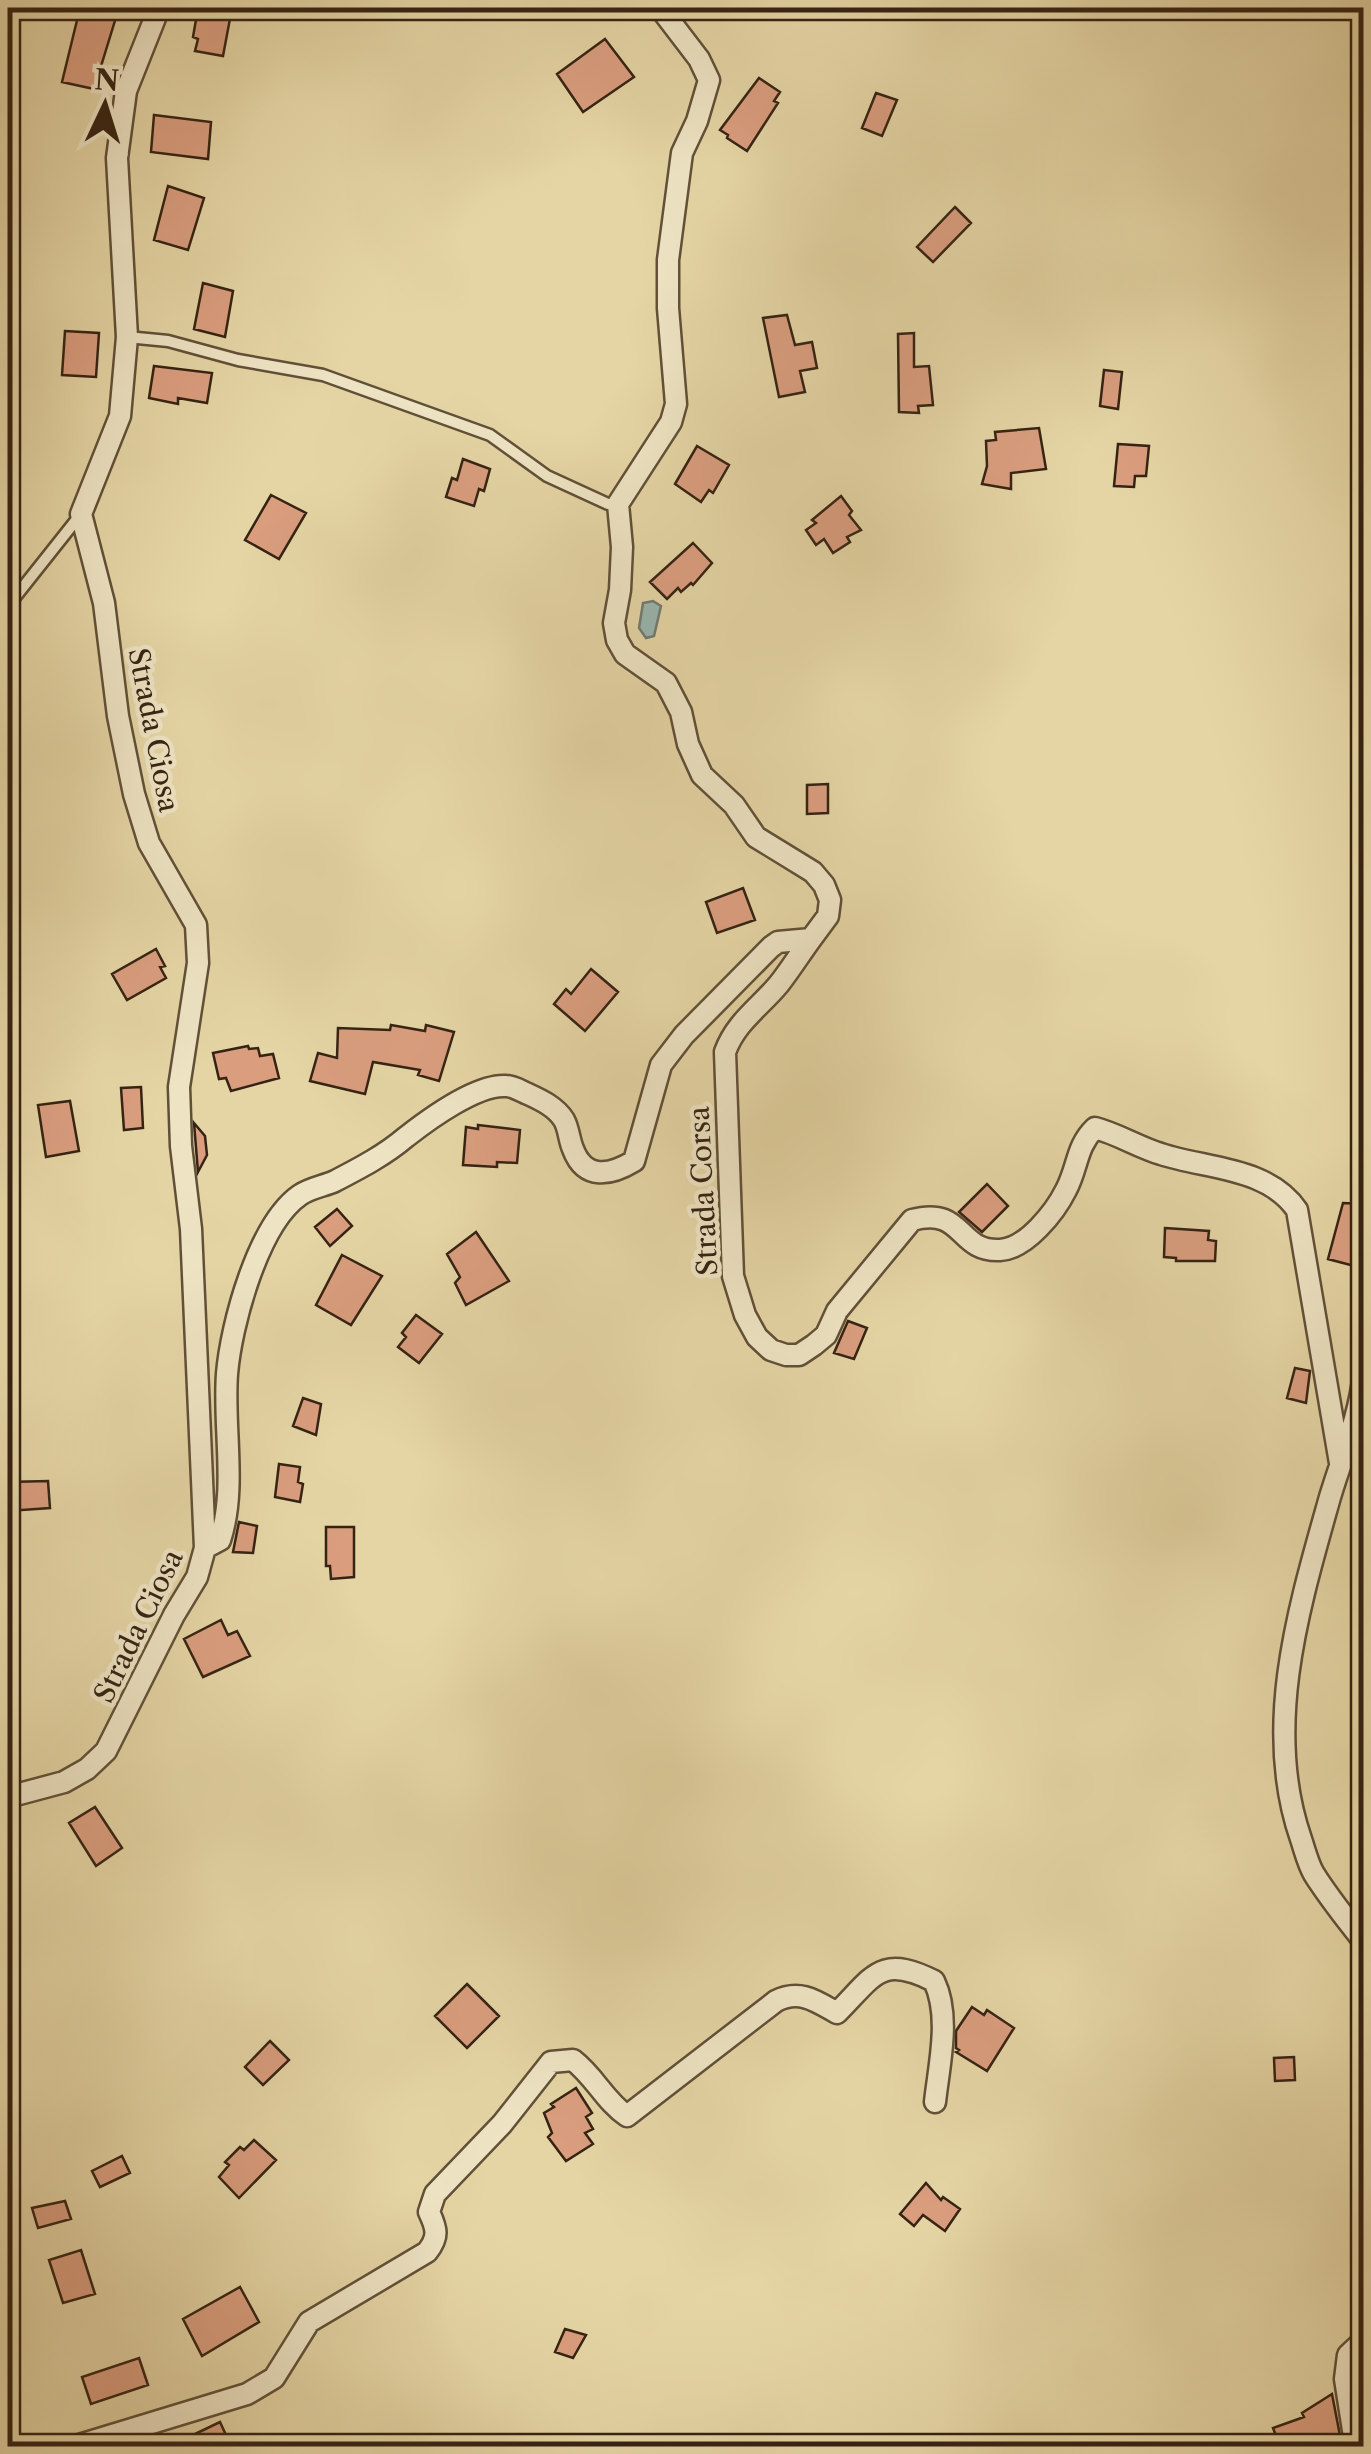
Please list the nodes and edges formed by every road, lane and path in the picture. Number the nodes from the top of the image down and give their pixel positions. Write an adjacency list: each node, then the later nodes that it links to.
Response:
1 (159, 8): 3 (street)
2 (660, 8): 4 (street)
3 (126, 338): 4 (lane); 5 (street)
4 (618, 504): 7 (street, Strada Corsa)
5 (80, 514): 6 (lane); 10 (street, Strada Ciosa)
6 (8, 606)
7 (811, 939): 9 (street, Strada Corsa); 10 (street, Strada Corsa)
8 (1364, 1373): 9 (street, Strada Corsa)
9 (1340, 1463): 12 (street, Strada Corsa)
10 (204, 1548): 11 (street, Strada Ciosa)
11 (8, 1797)
12 (1364, 1942)
13 (935, 2102): 17 (street)
14 (1359, 2344): 15 (street); 16 (street)
15 (1364, 2374)
16 (1355, 2443)
17 (76, 2446)

